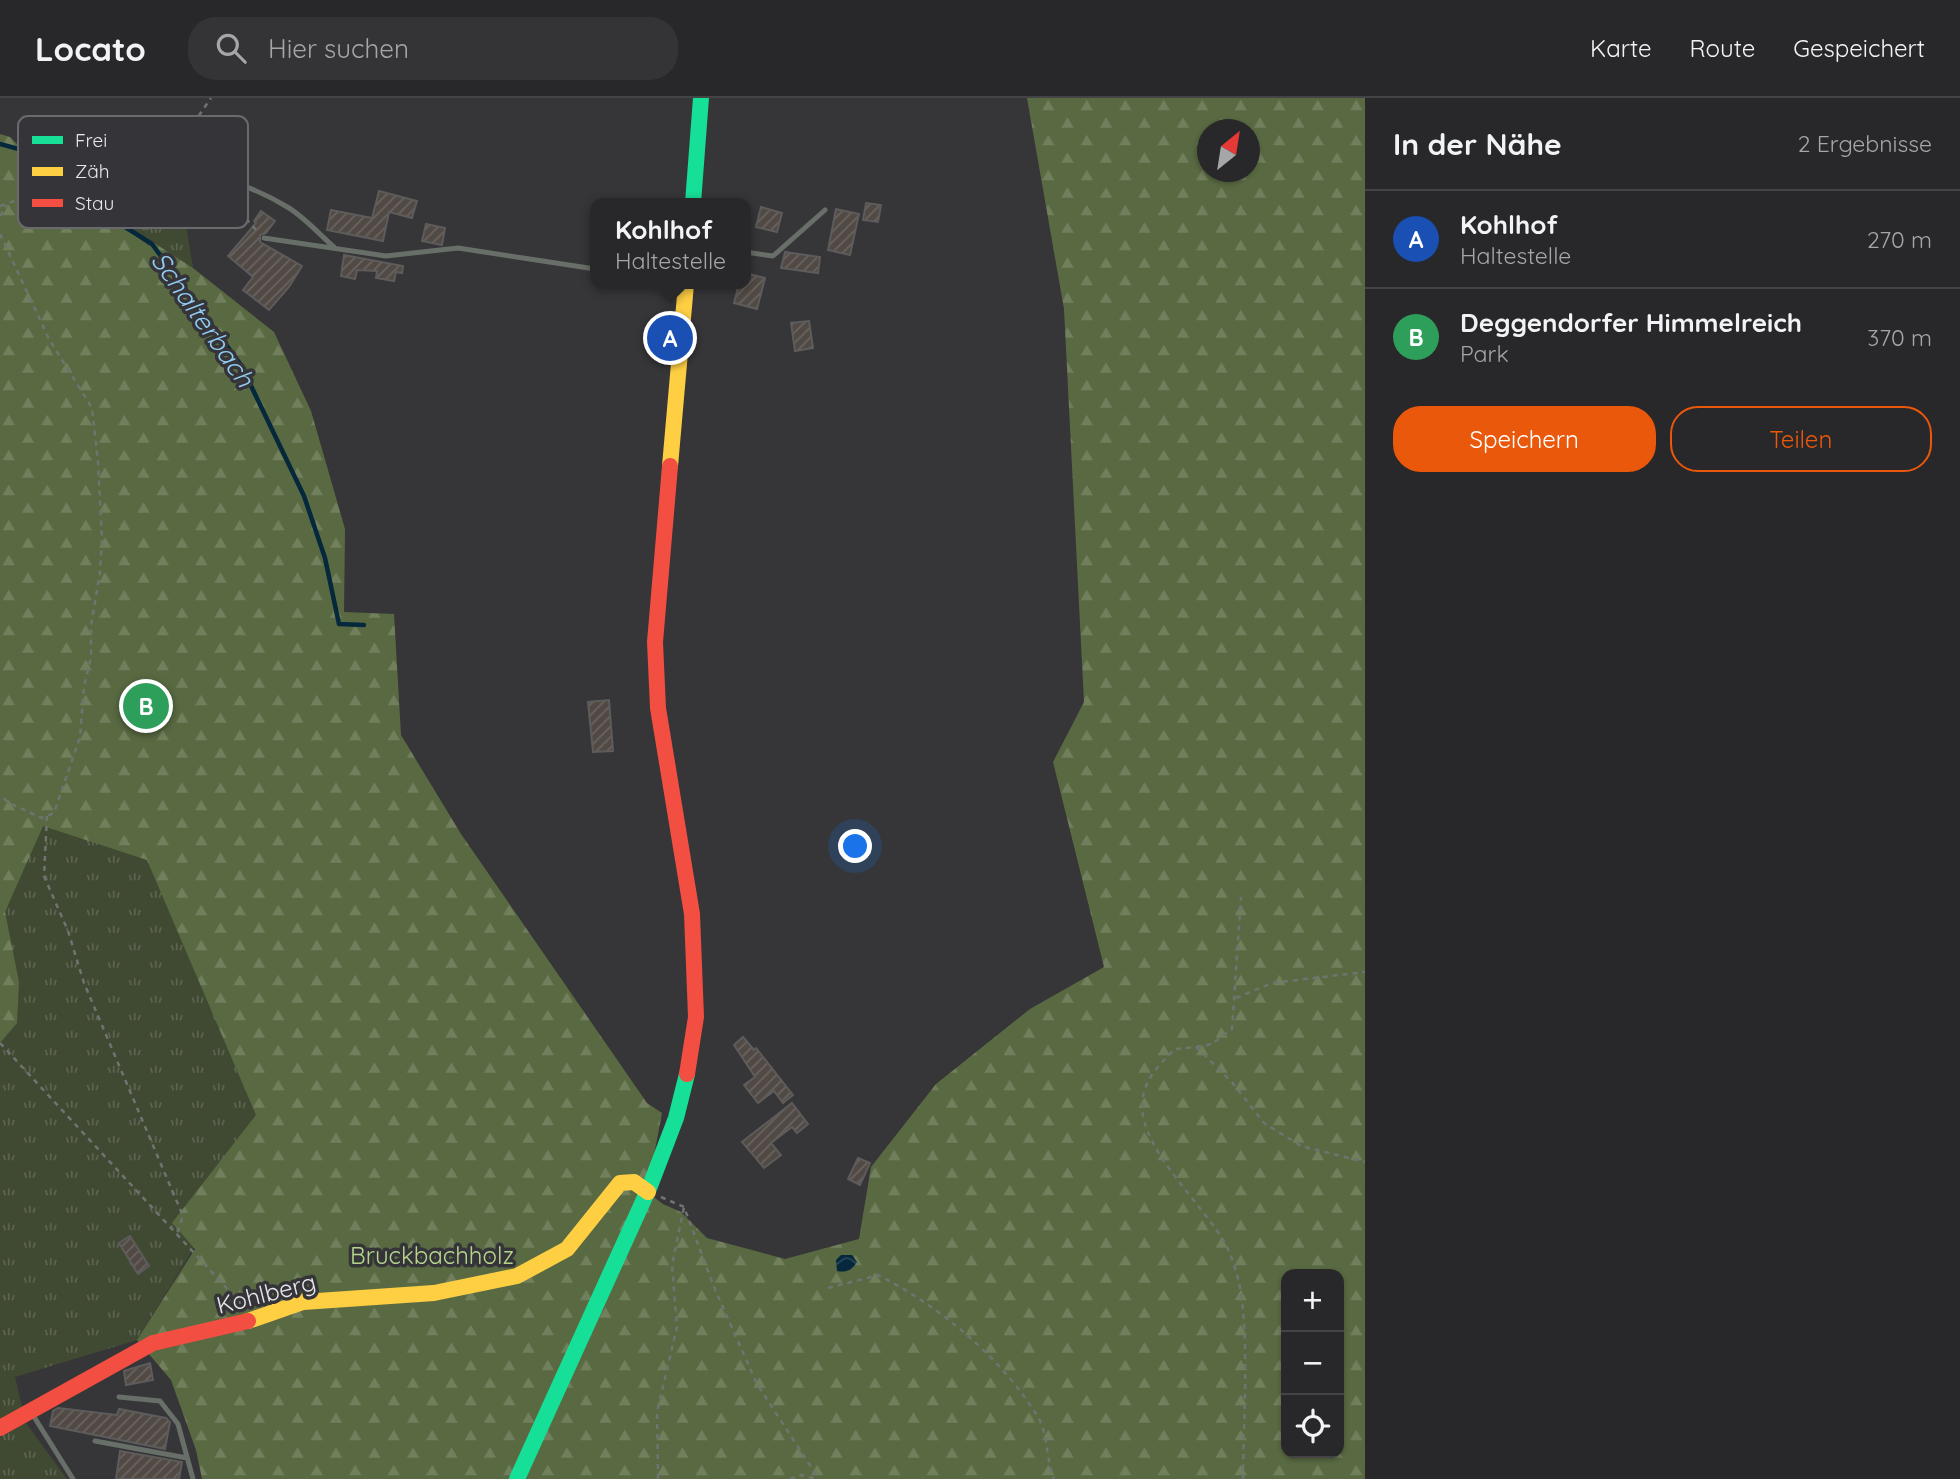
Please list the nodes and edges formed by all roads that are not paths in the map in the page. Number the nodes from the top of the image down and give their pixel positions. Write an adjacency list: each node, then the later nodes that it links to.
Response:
1 (701, 98): 3 (street)
2 (248, 190): 6 (lane)
3 (693, 198)
4 (825, 210): 7 (lane)
5 (264, 238): 6 (lane)
6 (334, 247): 8 (lane)
7 (751, 253)
8 (590, 268)
9 (686, 289): 10 (street)
10 (648, 1192): 12 (street, Kohlberg); 18 (street)
11 (119, 1397): 15 (lane)
12 (31, 1412): 13 (street, Kohlberg); 16 (lane)
13 (0, 1428)
14 (95, 1441): 15 (lane)
15 (187, 1458): 17 (lane)
16 (73, 1479)
17 (193, 1479)
18 (517, 1479)

